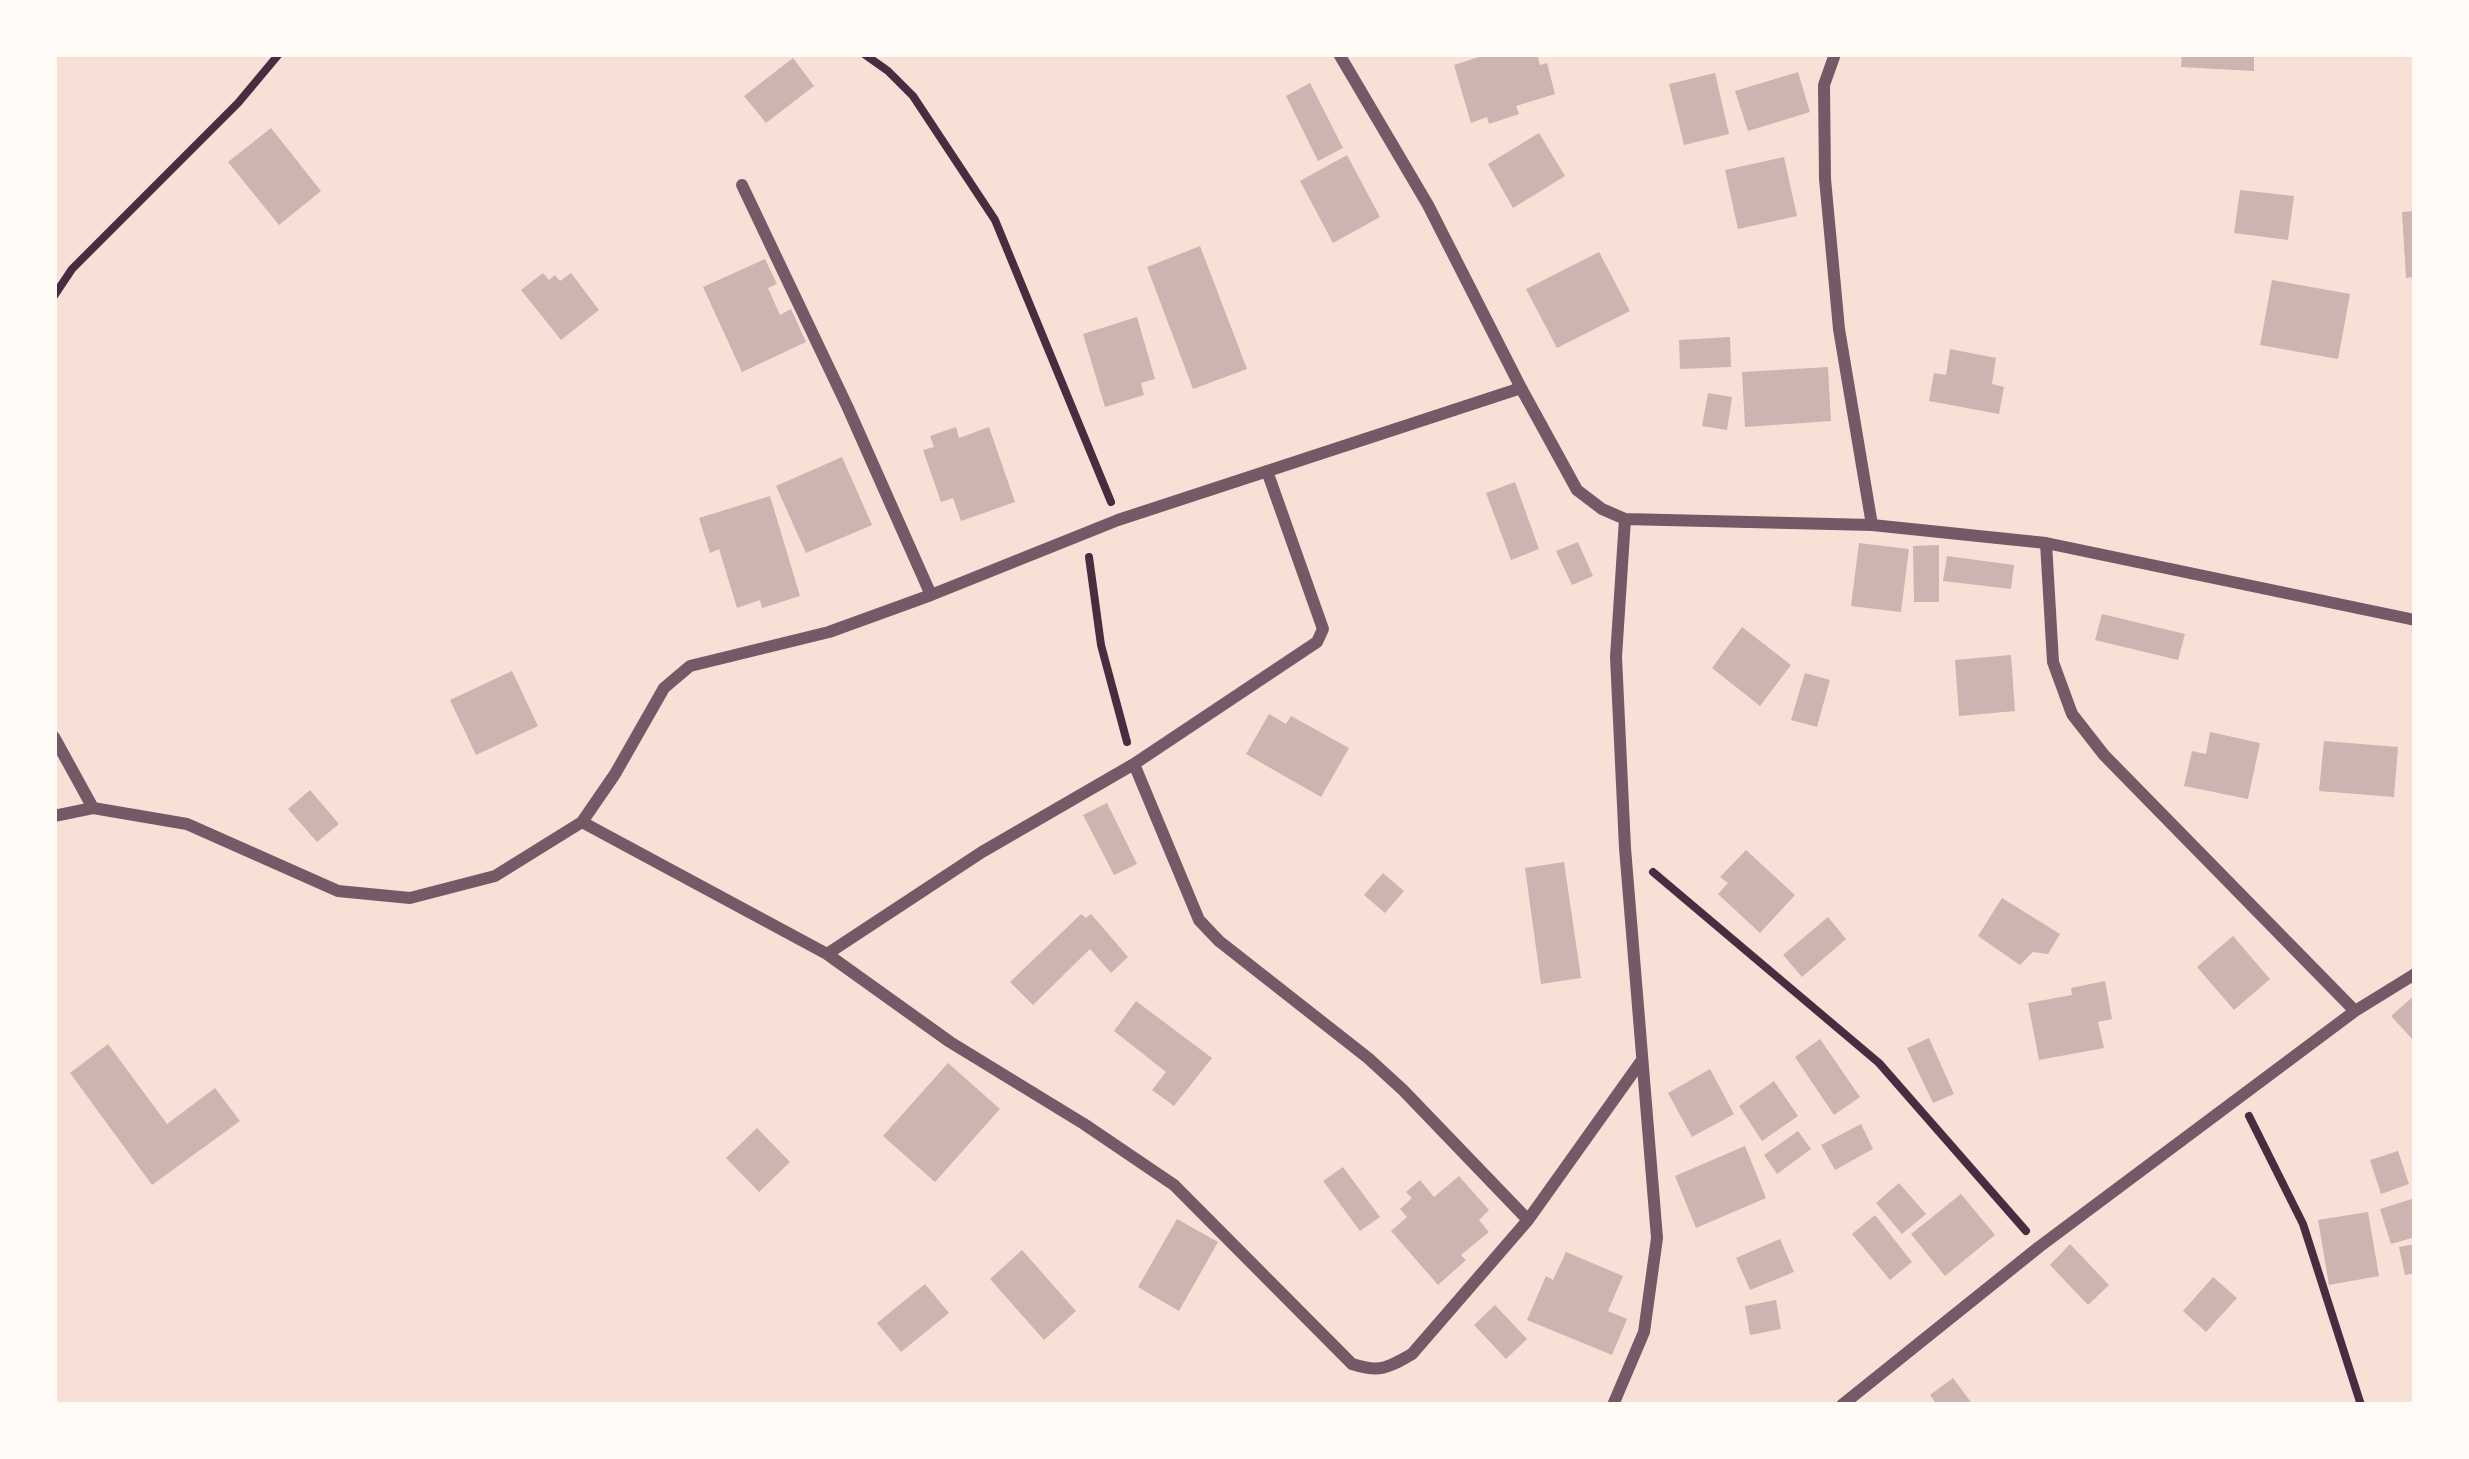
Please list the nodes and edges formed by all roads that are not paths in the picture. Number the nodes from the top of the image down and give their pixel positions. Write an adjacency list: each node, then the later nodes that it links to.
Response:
1 (1339, 54): 4 (street)
2 (1835, 54): 7 (street)
3 (742, 185): 9 (street)
4 (1521, 388): 5 (street); 6 (street)
5 (1267, 471): 9 (street); 12 (street)
6 (1625, 519): 7 (street); 19 (street)
7 (1872, 525): 8 (street)
8 (2046, 543): 10 (street); 18 (street)
9 (931, 595): 15 (street)
10 (2415, 620)
11 (54, 737): 13 (street)
12 (1134, 764): 16 (street); 20 (street)
13 (93, 808): 14 (street); 15 (street)
14 (54, 816)
15 (583, 822): 16 (street)
16 (827, 954): 20 (street)
17 (2415, 974): 18 (street)
18 (2355, 1012): 22 (street)
19 (1642, 1060): 20 (street); 21 (street)
20 (1528, 1220)
21 (1613, 1405)
22 (1842, 1405)

